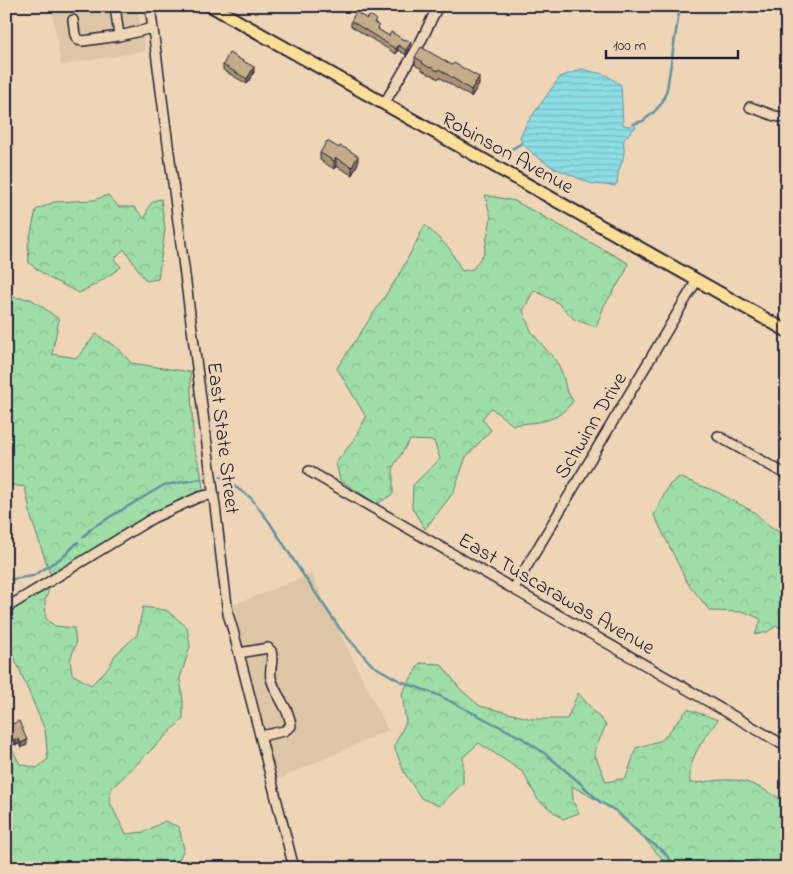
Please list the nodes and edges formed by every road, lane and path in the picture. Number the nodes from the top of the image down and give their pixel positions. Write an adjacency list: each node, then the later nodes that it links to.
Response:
1 (115, 6): 7 (street)
2 (150, 6): 6 (street, East State Street)
3 (211, 6): 8 (main road, Robinson Avenue)
4 (438, 6): 8 (street)
5 (73, 20): 7 (street)
6 (153, 28): 7 (street); 16 (street, East State Street)
7 (119, 36)
8 (384, 104): 11 (main road, Robinson Avenue)
9 (750, 107): 10 (street)
10 (787, 118)
11 (697, 280): 12 (main road, Robinson Avenue); 17 (street, Schwinn Drive)
12 (787, 332)
13 (718, 436): 15 (street)
14 (309, 471): 17 (street, East Tuscarawas Avenue)
15 (787, 475)
16 (214, 494): 18 (street); 19 (street, East State Street)
17 (514, 588): 21 (street, East Tuscarawas Avenue)
18 (6, 608)
19 (239, 653): 20 (street, East State Street); 20 (street)
20 (261, 736): 22 (street, East State Street)
21 (787, 747)
22 (294, 868)

